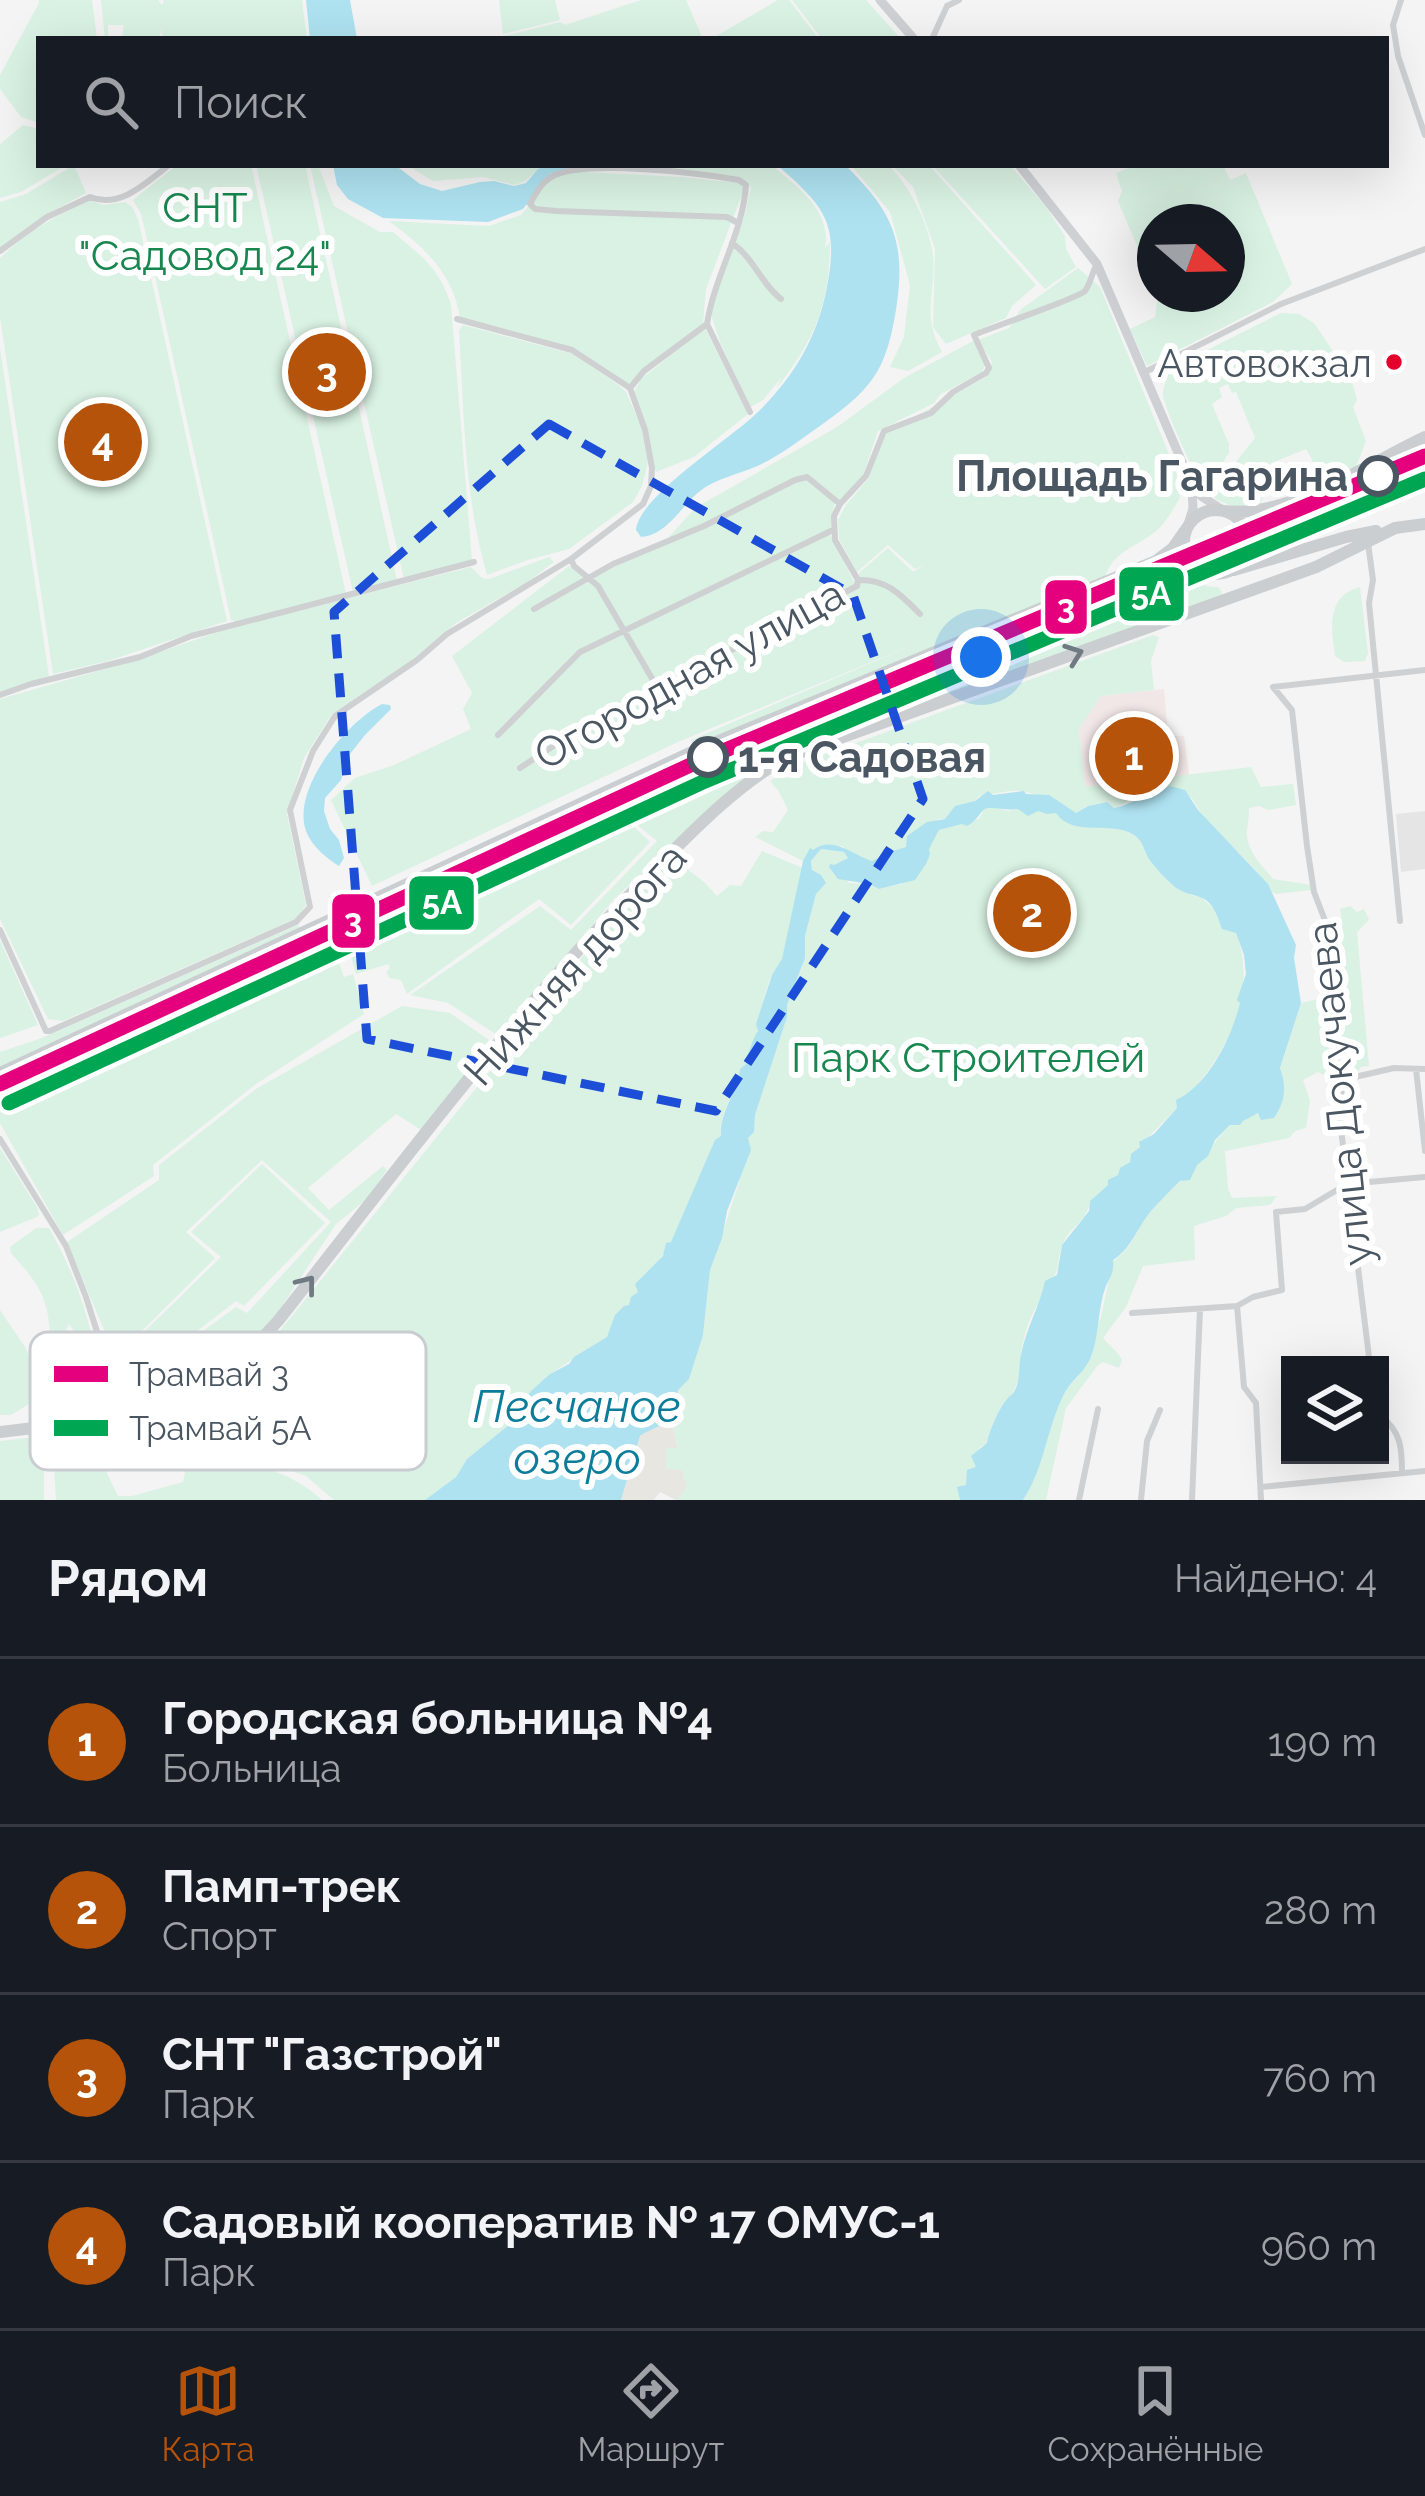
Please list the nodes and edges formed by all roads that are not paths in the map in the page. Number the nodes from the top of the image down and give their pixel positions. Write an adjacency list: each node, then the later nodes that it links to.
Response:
1 (880, 0): 4 (main road)
2 (959, 0): 5 (street)
3 (1401, 0): 6 (street)
4 (911, 36)
5 (933, 36)
6 (1425, 135)
7 (165, 168): 12 (street)
8 (1021, 168): 13 (main road)
9 (738, 223): 9 (street); 10 (street)
10 (731, 243): 14 (street); 16 (street)
11 (1425, 249): 17 (street)
12 (0, 251)
13 (1097, 263): 17 (main road); 22 (street)
14 (781, 299)
15 (457, 320): 18 (street)
16 (707, 324): 18 (street); 19 (street)
17 (1144, 372): 21 (main road)
18 (630, 388): 29 (street)
19 (750, 412)
20 (1423, 439): 23 (main road)
21 (1191, 483): 23 (main road); 25 (main road)
22 (840, 504): 27 (street); 33 (street)
23 (1224, 511): 25 (main road); 30 (main road)
24 (1425, 524): 26 (main road)
25 (1187, 528): 32 (main road); 48 (main road)
26 (1395, 528): 28 (main road, Нижняя дорога); 30 (main road)
27 (833, 530): 34 (street); 38 (street)
28 (1368, 541): 35 (main road, Нижняя дорога); 40 (street)
29 (571, 560): 33 (street); 46 (street)
30 (1246, 560): 32 (main road); 35 (main road)
31 (474, 562): 42 (street)
32 (1210, 573): 35 (main road)
33 (587, 577): 36 (street); 38 (street)
34 (857, 580): 37 (street); 41 (street, Огородная улица)
35 (1238, 597): 58 (main road, Нижняя дорога, one-way to 35)
36 (534, 609)
37 (920, 614)
38 (623, 632): 41 (street); 43 (street)
39 (1425, 670): 40 (street)
40 (1375, 675): 45 (street); 49 (street, улица Докучаева)
41 (657, 687): 44 (street, Огородная улица)
42 (0, 695)
43 (498, 735)
44 (520, 768)
45 (1400, 921)
46 (0, 930)
47 (1420, 1069): 49 (street); 51 (street)
48 (0, 1072)
49 (1345, 1079): 53 (street, улица Докучаева)
50 (0, 1139): 57 (street)
51 (1425, 1151)
52 (1425, 1177): 53 (street)
53 (1347, 1184): 54 (street); 59 (street, улица Докучаева)
54 (1237, 1306): 55 (street); 67 (street)
55 (1200, 1309): 56 (street); 70 (street)
56 (1132, 1313)
57 (97, 1332)
58 (267, 1332)
59 (1369, 1356)
60 (1098, 1409): 68 (street)
61 (1160, 1410): 69 (street)
62 (1389, 1423): 66 (street)
63 (30, 1428): 64 (main road, Нижняя дорога)
64 (0, 1432)
65 (1425, 1471): 66 (street)
66 (1402, 1473): 67 (street)
67 (1261, 1487): 71 (street)
68 (1079, 1500)
69 (1141, 1500)
70 (1192, 1500)
71 (1261, 1500)

